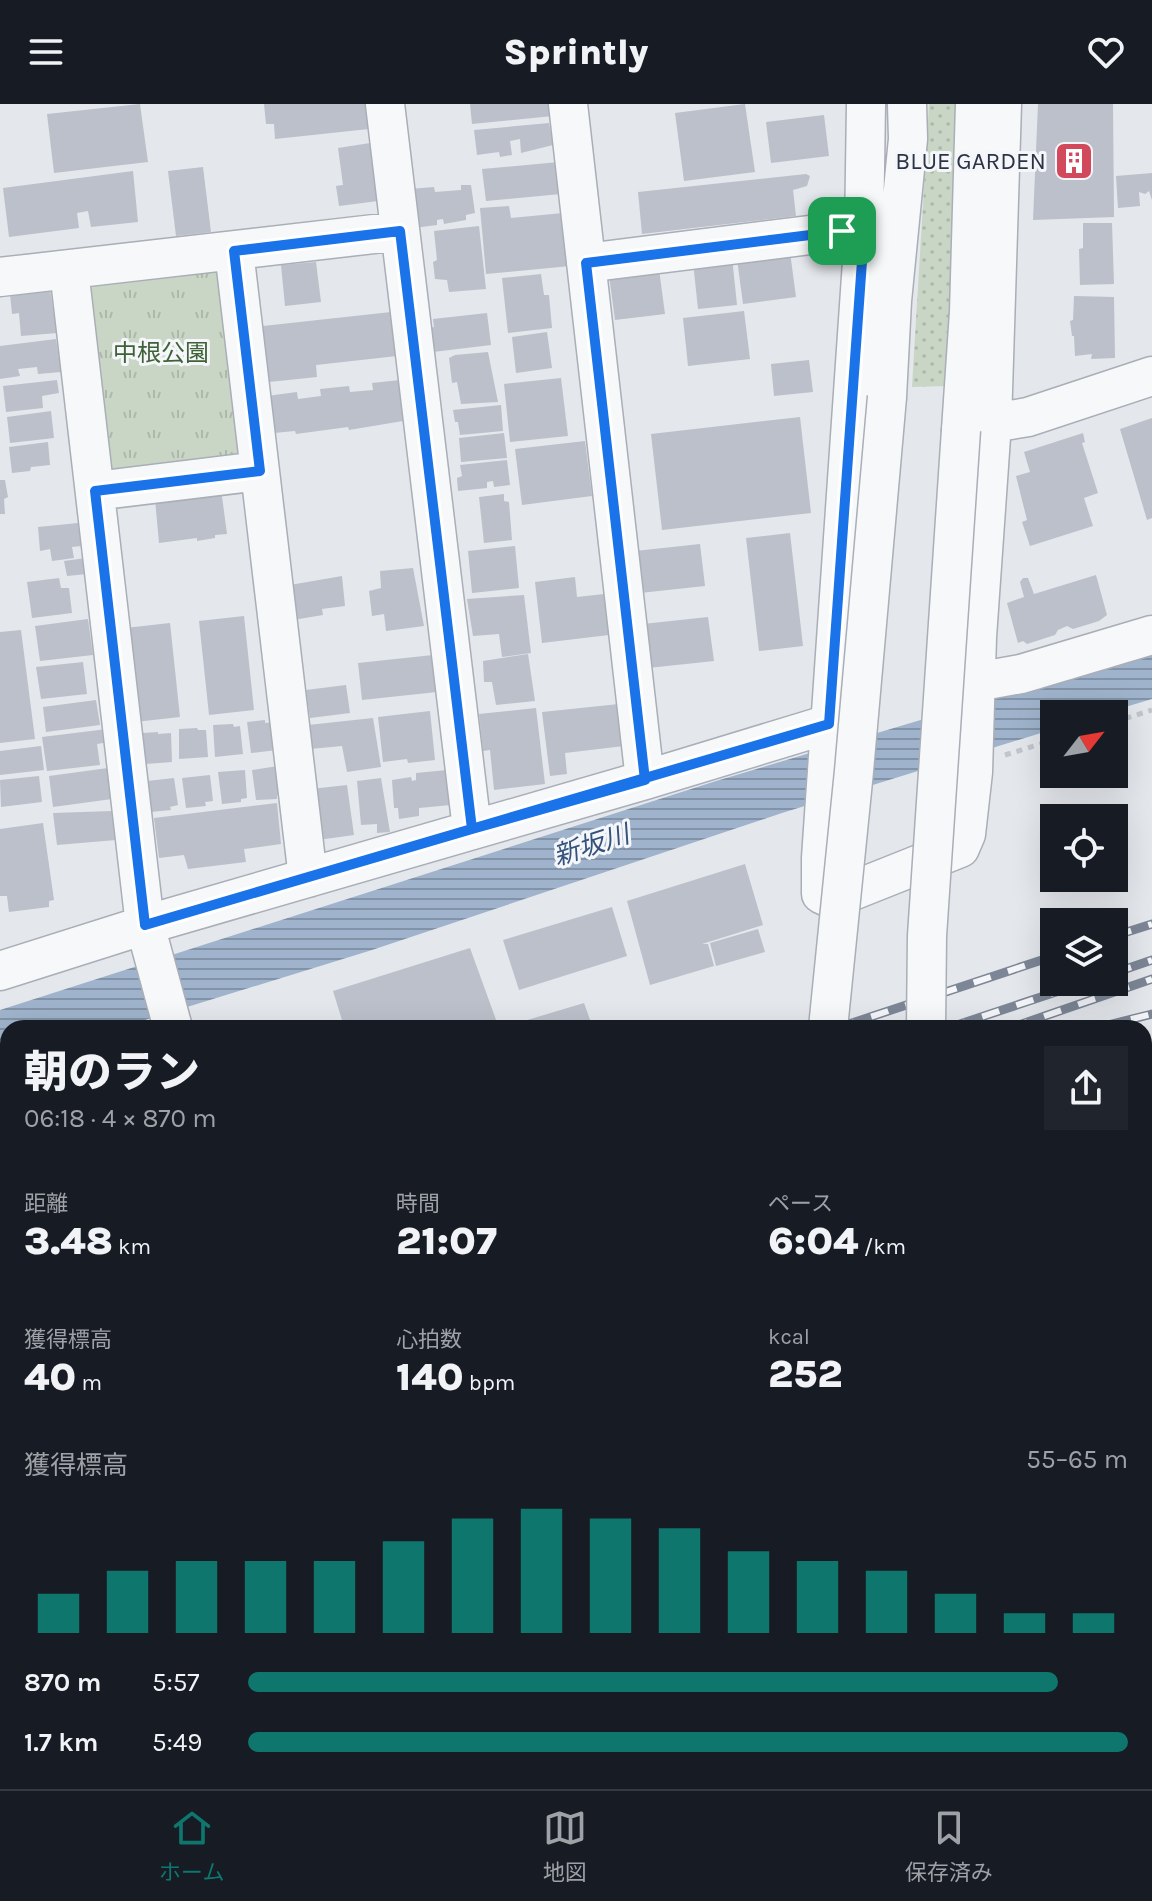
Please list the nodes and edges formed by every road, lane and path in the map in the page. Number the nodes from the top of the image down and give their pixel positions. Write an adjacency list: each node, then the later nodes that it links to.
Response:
1 (385, 104): 7 (street)
2 (568, 104): 10 (street)
3 (866, 104): 8 (street)
4 (907, 104): 30 (street, bridge)
5 (975, 104): 14 (street)
6 (1002, 104): 14 (street)
7 (400, 231): 9 (street); 25 (street)
8 (864, 233): 10 (street); 21 (street)
9 (234, 251): 11 (street); 15 (street)
10 (586, 263): 24 (street)
11 (69, 270): 12 (street); 16 (street)
12 (0, 277)
13 (1152, 376): 14 (street)
14 (976, 427): 18 (street); 31 (street, bridge)
15 (260, 471): 16 (street); 26 (street)
16 (95, 491): 27 (street)
17 (1152, 635): 18 (street)
18 (976, 682): 23 (street)
19 (1152, 710): 20 (path)
20 (1128, 718)
21 (829, 724): 23 (street); 24 (street)
22 (1040, 745): 23 (path)
23 (973, 769)
24 (645, 780): 25 (street)
25 (472, 829): 26 (street)
26 (308, 878): 27 (street)
27 (145, 925): 28 (street); 29 (street)
28 (0, 971)
29 (171, 1020)
30 (829, 1020)
31 (926, 1020)

